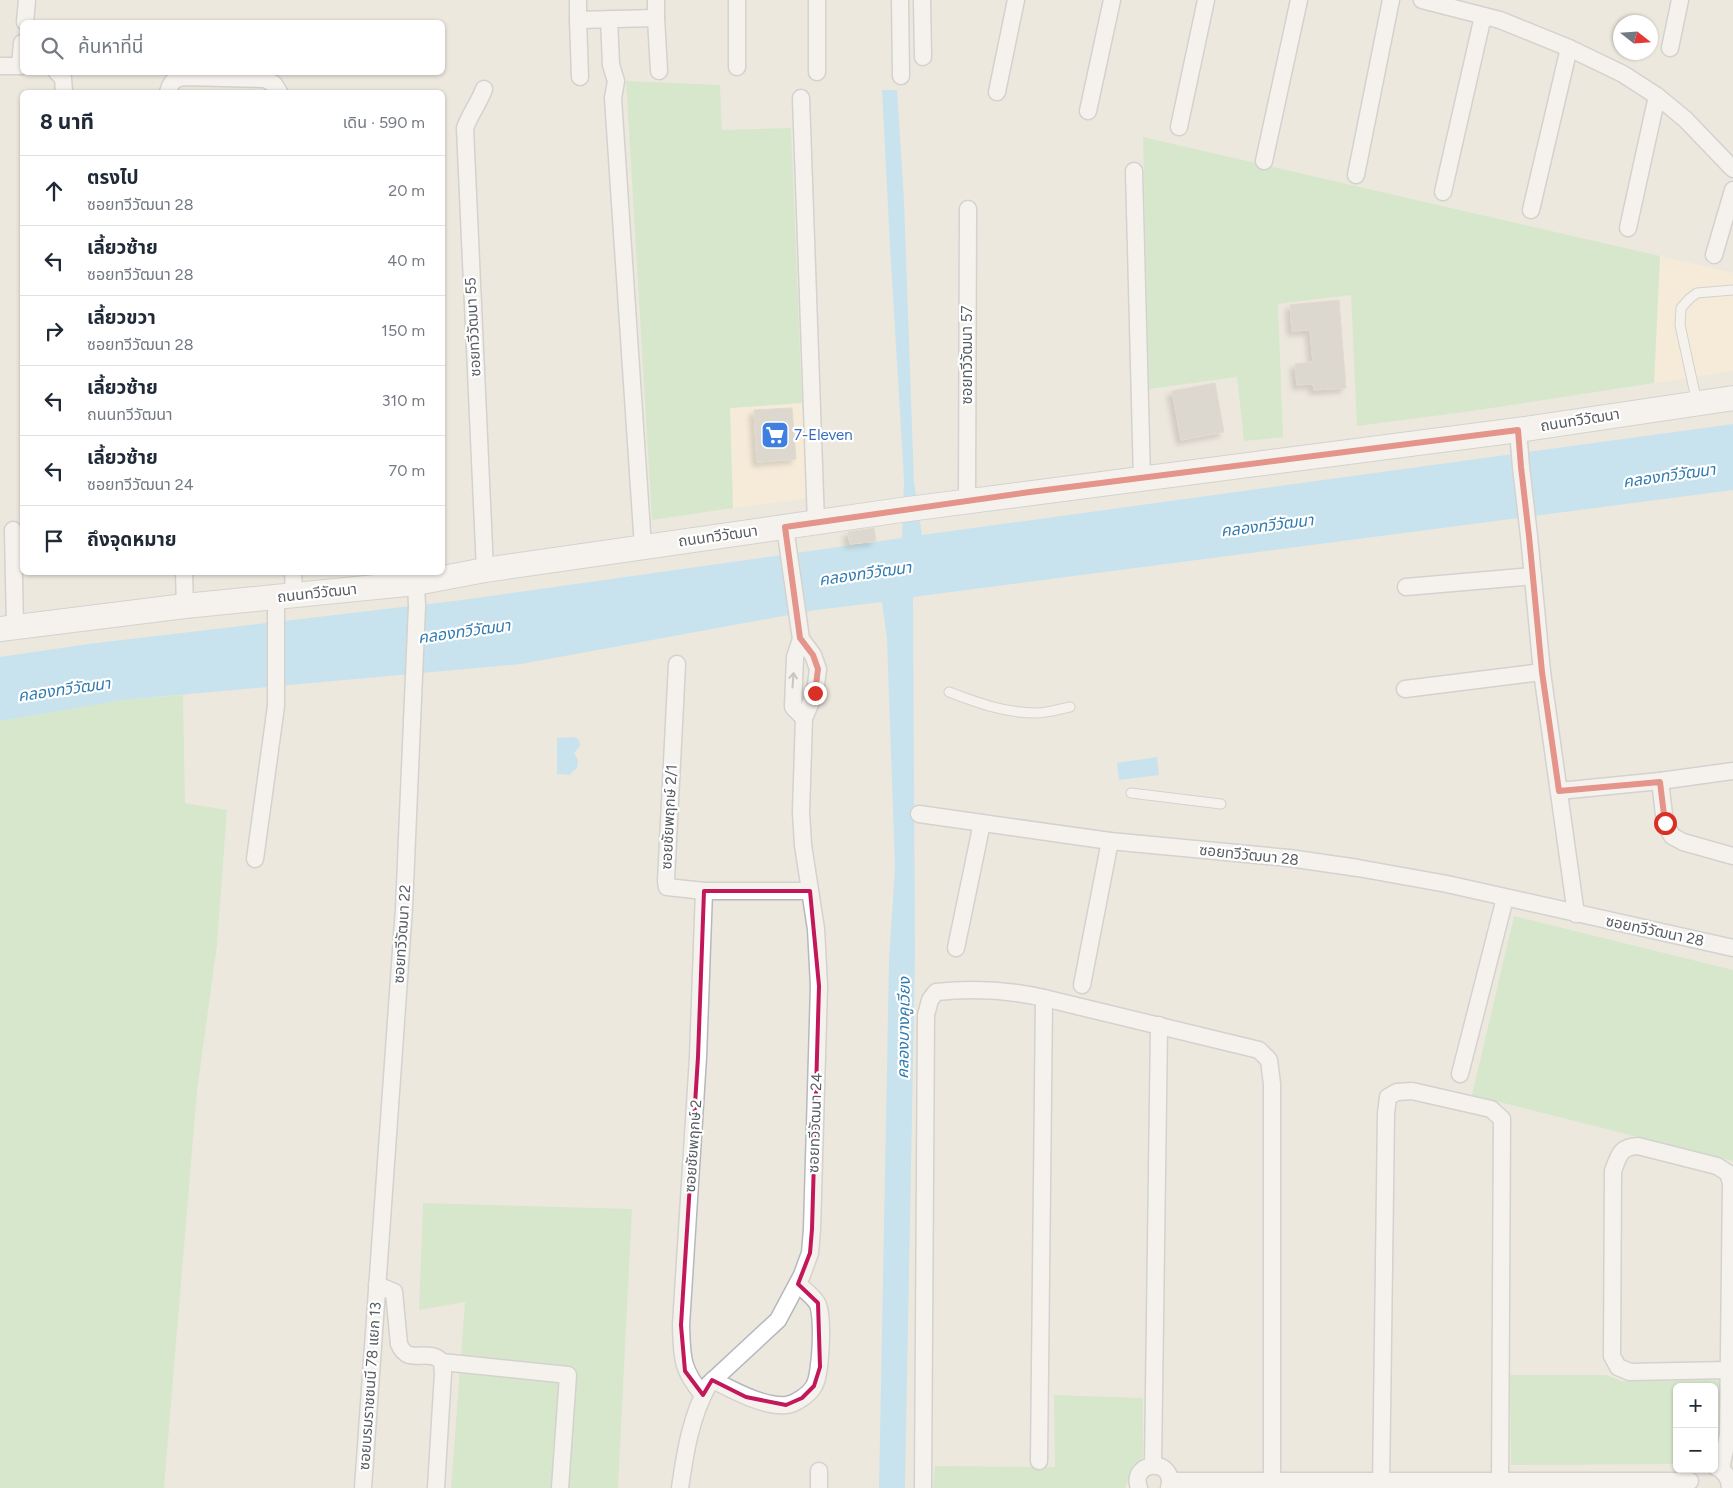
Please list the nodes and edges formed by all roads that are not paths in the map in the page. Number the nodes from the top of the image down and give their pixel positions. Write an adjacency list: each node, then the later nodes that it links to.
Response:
1 (28, 0): 18 (street)
2 (578, 0): 19 (street)
3 (656, 0): 16 (street)
4 (736, 0): 25 (street)
5 (817, 0): 27 (street)
6 (900, 0): 29 (street)
7 (922, 0): 22 (street)
8 (1016, 0): 35 (street)
9 (1112, 0): 38 (street)
10 (1206, 0): 39 (street)
11 (1298, 0): 40 (street)
12 (1391, 0): 43 (street)
13 (1422, 0): 15 (street)
14 (1680, 0): 21 (street)
15 (1483, 16): 20 (street); 45 (street)
16 (656, 18): 17 (street); 26 (street)
17 (609, 19): 19 (street); 59 (street)
18 (25, 20)
19 (578, 20): 30 (street)
20 (1569, 48): 36 (street); 47 (street)
21 (1670, 48)
22 (923, 57)
23 (0, 66): 24 (street)
24 (20, 66)
25 (737, 67)
26 (659, 71)
27 (817, 72)
28 (60, 75): 32 (street)
29 (901, 76)
30 (580, 77)
31 (484, 89): 60 (street, ซอยทวีวัฒนา 55)
32 (64, 90)
33 (169, 90): 34 (street)
34 (278, 90)
35 (997, 92)
36 (1657, 96): 41 (street); 48 (street)
37 (801, 98): 56 (street)
38 (1088, 111)
39 (1179, 127)
40 (1264, 161)
41 (1733, 169)
42 (1134, 171): 54 (street)
43 (1356, 175)
44 (1733, 190): 49 (street)
45 (1443, 192)
46 (968, 209): 55 (street, ซอยทวีวัฒนา 57)
47 (1531, 210)
48 (1628, 228)
49 (1714, 255)
50 (1733, 290): 52 (lane)
51 (1733, 398): 52 (main road, ถนนทวีวัฒนา)
52 (1697, 403): 53 (main road, ถนนทวีวัฒนา)
53 (1518, 430): 54 (main road, ถนนทวีวัฒนา); 62 (street)
54 (1142, 479): 55 (main road, ถนนทวีวัฒนา)
55 (966, 502): 56 (main road, ถนนทวีวัฒนา)
56 (816, 522): 57 (main road, ถนนทวีวัฒนา)
57 (785, 527): 59 (main road, ถนนทวีวัฒนา); 68 (street, ซอยทวีวัฒนา 24)
58 (12, 530): 67 (street)
59 (644, 547): 60 (main road, ถนนทวีวัฒนา)
60 (485, 570): 63 (main road, ถนนทวีวัฒนา)
61 (184, 575): 66 (street)
62 (1533, 576): 64 (street); 70 (street)
63 (416, 583): 65 (main road, ถนนทวีวัฒนา); 95 (street, ซอยทวีวัฒนา 22)
64 (1406, 586)
65 (285, 596): 66 (main road, ถนนทวีวัฒนา); 84 (street)
66 (185, 606): 67 (main road, ถนนทวีวัฒนา)
67 (7, 628)
68 (800, 638): 74 (street, ซอยทวีวัฒนา 24, one-way to 68); 74 (street, ซอยทวีวัฒนา 24)
69 (677, 664): 85 (street, ซอยชัยพฤกษ์ 2/1)
70 (1542, 672): 71 (street); 77 (street)
71 (1405, 689)
72 (950, 692): 73 (lane)
73 (1070, 707)
74 (804, 718): 86 (street, ซอยทวีวัฒนา 24)
75 (1733, 771): 76 (street)
76 (1660, 782): 77 (street); 83 (street)
77 (1559, 791): 88 (street)
78 (1131, 793): 79 (lane)
79 (1221, 804)
80 (919, 814): 81 (street, ซอยทวีวัฒนา 28)
81 (982, 823): 82 (street, ซอยทวีวัฒนา 28); 89 (street)
82 (1110, 840): 87 (street, ซอยทวีวัฒนา 28); 91 (street)
83 (1733, 856)
84 (255, 859)
85 (704, 891): 86 (street, ซอยชัยพฤกษ์ 2/1); 100 (street, ซอยชัยพฤกษ์ 2)
86 (810, 891): 96 (street, ซอยทวีวัฒนา 24)
87 (1505, 898): 88 (street, ซอยทวีวัฒนา 28); 94 (street)
88 (1576, 914): 90 (street, ซอยทวีวัฒนา 28)
89 (956, 948)
90 (1733, 948)
91 (1082, 985)
92 (1044, 998): 93 (street); 102 (street); 117 (street)
93 (1159, 1025): 103 (street); 108 (street)
94 (1460, 1074)
95 (378, 1284): 97 (street); 112 (street, ซอยบรมราชชนนี 78 แยก 13)
96 (798, 1284): 99 (street, ซอยทวีวัฒนา 24); 99 (street)
97 (442, 1362): 113 (street); 114 (street)
98 (1728, 1370): 98 (street); 101 (street)
99 (713, 1380): 100 (street, ซอยทวีวัฒนา 24)
100 (703, 1395): 115 (street, ซอยทวีวัฒนา 24)
101 (1729, 1449): 104 (street)
102 (1039, 1461)
103 (1153, 1465): 107 (street); 118 (street)
104 (1718, 1468): 119 (street)
105 (819, 1471): 116 (street)
106 (1693, 1480): 111 (street)
107 (1170, 1485): 108 (street)
108 (1272, 1485): 109 (street)
109 (1381, 1485): 110 (street); 110 (street)
110 (1500, 1485): 111 (street)
111 (1611, 1485)
112 (363, 1488)
113 (436, 1488)
114 (560, 1488)
115 (680, 1488)
116 (819, 1488)
117 (923, 1488)
118 (1139, 1488)
119 (1730, 1488)

